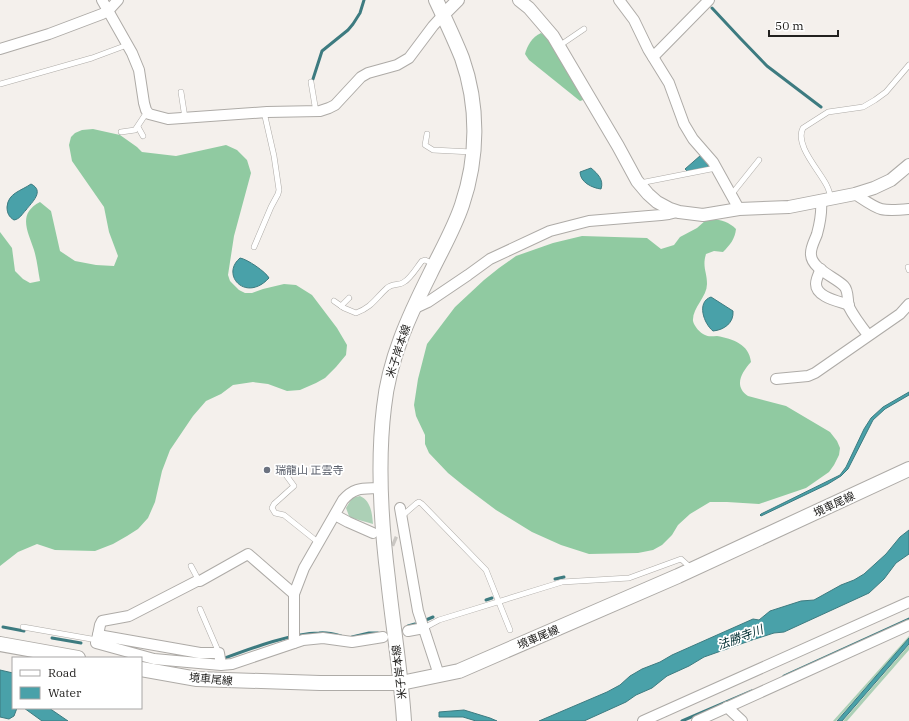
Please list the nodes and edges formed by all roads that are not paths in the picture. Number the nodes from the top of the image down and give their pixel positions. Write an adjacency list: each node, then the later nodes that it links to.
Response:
1 (102, 0): 8 (street)
2 (118, 0): 8 (street)
3 (436, 0): 9 (main road, 米子岸本線)
4 (458, 0): 9 (street)
5 (519, 0): 12 (street)
6 (619, 0): 14 (street)
7 (709, 0): 14 (street)
8 (108, 11): 11 (street); 13 (street)
9 (443, 15): 21 (street); 27 (main road, 米子岸本線)
10 (584, 29): 12 (lane)
11 (127, 45): 17 (lane); 19 (street)
12 (559, 46): 31 (street)
13 (0, 49)
14 (653, 57): 30 (street)
15 (909, 65): 34 (lane)
16 (311, 82): 21 (lane)
17 (0, 84)
18 (181, 92): 22 (lane)
19 (147, 112): 22 (street); 23 (lane)
20 (264, 112): 21 (street); 22 (street); 38 (lane)
21 (316, 112)
22 (185, 118)
23 (138, 127): 24 (lane); 26 (lane)
24 (121, 132)
25 (427, 134): 27 (lane)
26 (143, 136)
27 (473, 152): 39 (main road, 米子岸本線)
28 (758, 160): 33 (lane)
29 (909, 165): 32 (street)
30 (716, 168): 31 (lane); 33 (street)
31 (639, 183): 37 (street)
32 (855, 194): 34 (street); 35 (street)
33 (731, 195): 36 (street)
34 (826, 199): 36 (street); 40 (street)
35 (909, 208)
36 (739, 210): 37 (street)
37 (677, 212): 46 (street)
38 (254, 247)
39 (435, 265): 45 (lane); 46 (main road, 米子岸本線)
40 (821, 269): 44 (street); 44 (street)
41 (348, 298): 45 (lane)
42 (334, 301): 45 (lane)
43 (909, 304): 47 (street)
44 (848, 305): 47 (street)
45 (341, 306)
46 (413, 309): 51 (main road, 米子岸本線)
47 (868, 335): 48 (street)
48 (776, 379)
49 (909, 469): 59 (main road, 境車尾線)
50 (286, 475): 56 (lane)
51 (381, 488): 53 (street); 79 (main road, 米子岸本線)
52 (401, 512): 57 (street); 62 (lane)
53 (335, 514): 54 (street); 56 (street)
54 (373, 533)
55 (396, 542): 57 (street)
56 (319, 543): 61 (street)
57 (406, 546): 67 (street)
58 (191, 566): 60 (lane)
59 (693, 569): 62 (lane); 78 (main road, 境車尾線)
60 (199, 581): 61 (street); 71 (street)
61 (294, 594): 72 (street)
62 (498, 602): 67 (lane); 68 (lane)
63 (909, 602): 82 (street)
64 (200, 609): 76 (lane)
65 (909, 624): 80 (street)
66 (23, 628): 71 (lane)
67 (424, 628): 69 (street); 78 (street)
68 (510, 630)
69 (408, 631)
70 (383, 637): 72 (street)
71 (98, 638): 75 (street); 76 (street)
72 (294, 639): 76 (street)
73 (0, 644): 74 (main road)
74 (72, 657)
75 (127, 657)
76 (220, 659): 77 (street)
77 (149, 667): 79 (main road, 境車尾線)
78 (438, 675): 79 (main road, 境車尾線)
79 (402, 683): 81 (main road, 米子岸本線)
80 (727, 707): 83 (street); 84 (street)
81 (404, 721)
82 (642, 721)
83 (697, 721)
84 (742, 721)

